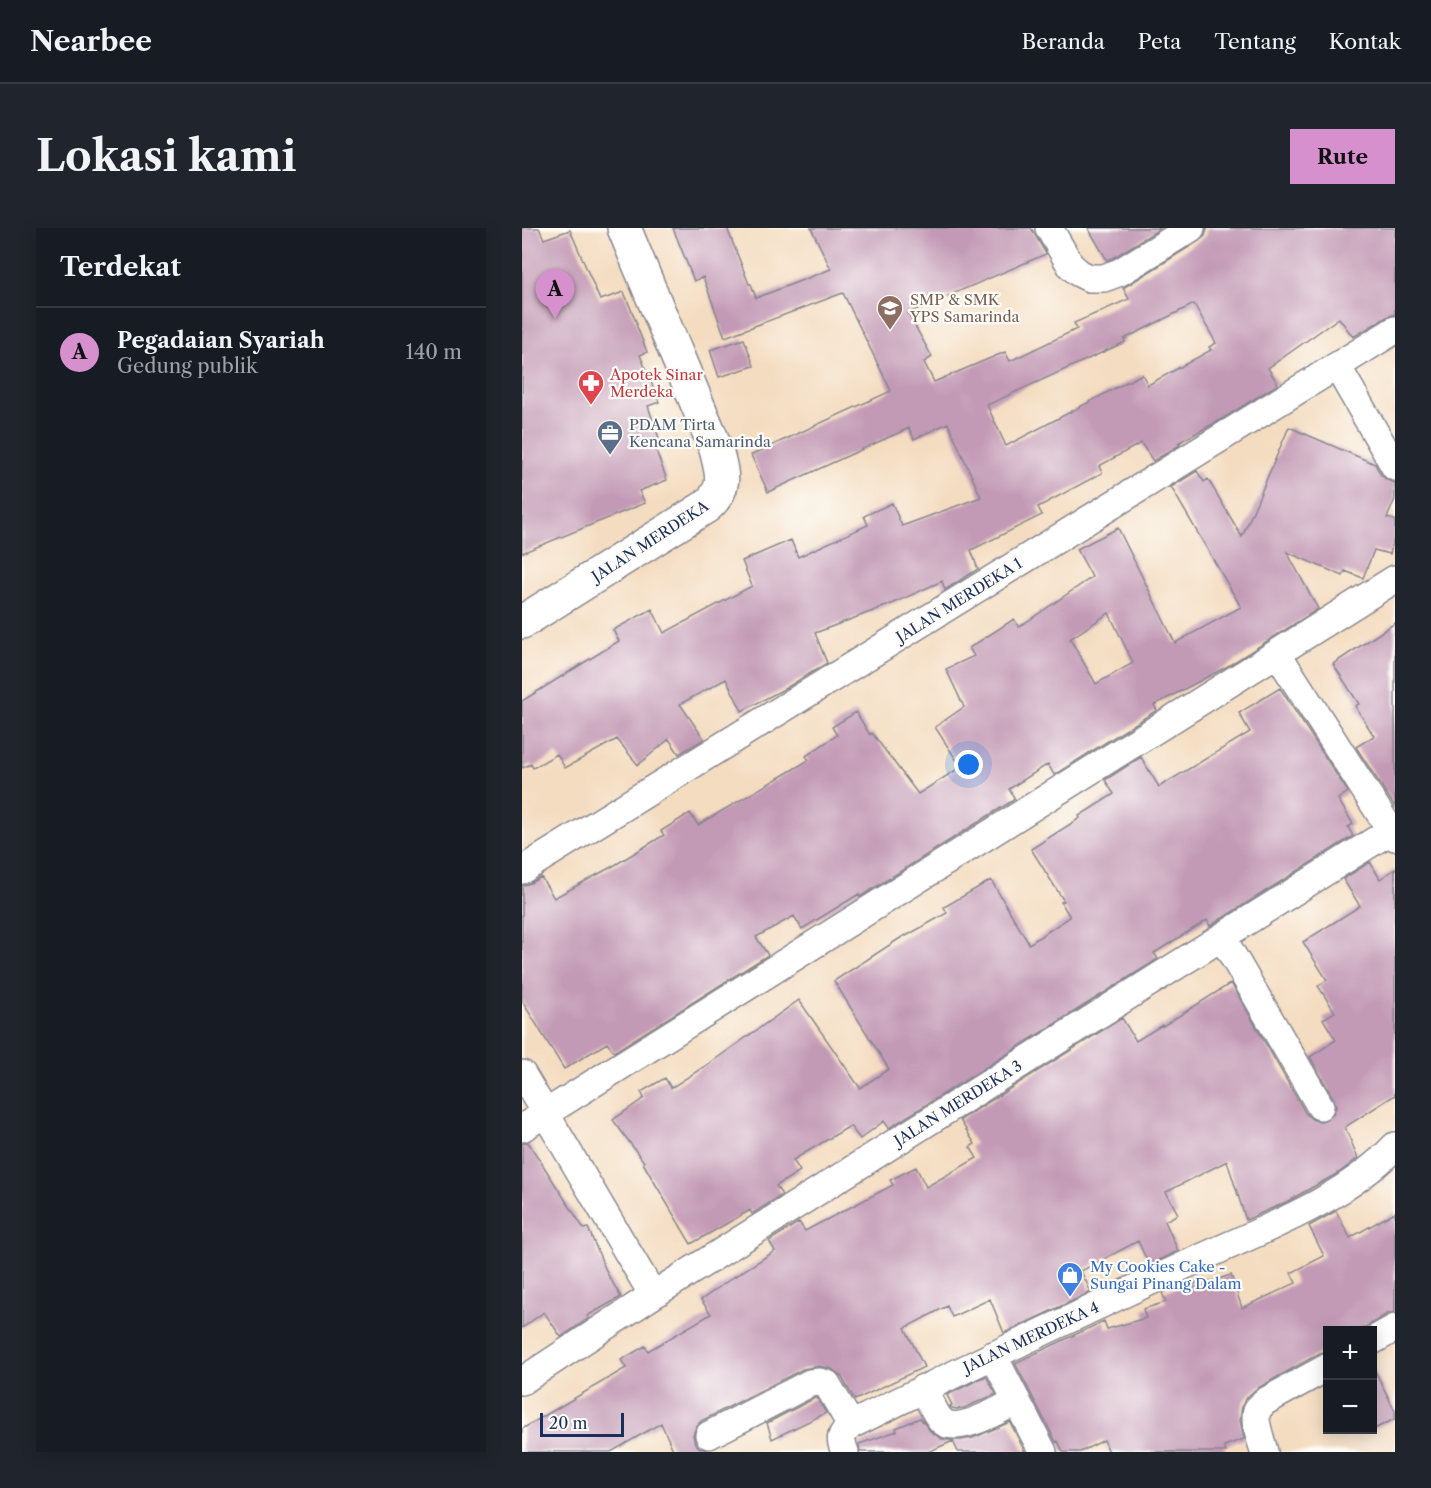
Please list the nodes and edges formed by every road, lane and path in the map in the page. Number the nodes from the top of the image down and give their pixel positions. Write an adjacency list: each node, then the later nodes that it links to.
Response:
1 (624, 228): 8 (street, JALAN MERDEKA)
2 (1049, 228): 3 (street)
3 (1191, 228)
4 (1395, 330): 5 (street, JALAN MERDEKA 1)
5 (1337, 366): 6 (street); 11 (street, JALAN MERDEKA 1)
6 (1395, 467)
7 (1395, 579): 9 (street)
8 (522, 622)
9 (1277, 653): 10 (street); 15 (street)
10 (1394, 832): 12 (street, JALAN MERDEKA 3)
11 (522, 870)
12 (1222, 937): 14 (street); 18 (street, JALAN MERDEKA 3)
13 (522, 1074): 15 (street)
14 (1320, 1106)
15 (546, 1113): 16 (street); 18 (street)
16 (522, 1128)
17 (1395, 1146): 21 (street, JALAN MERDEKA 4)
18 (653, 1295): 23 (street, JALAN MERDEKA 3)
19 (1395, 1328): 20 (street)
20 (1377, 1338)
21 (993, 1355): 24 (street, JALAN MERDEKA 4); 25 (street)
22 (1323, 1370): 30 (street)
23 (522, 1381)
24 (923, 1388): 25 (street); 26 (street, JALAN MERDEKA 4)
25 (1017, 1401): 29 (street)
26 (851, 1425): 27 (street); 28 (street)
27 (709, 1435)
28 (845, 1452)
29 (1043, 1452)
30 (1264, 1452)

